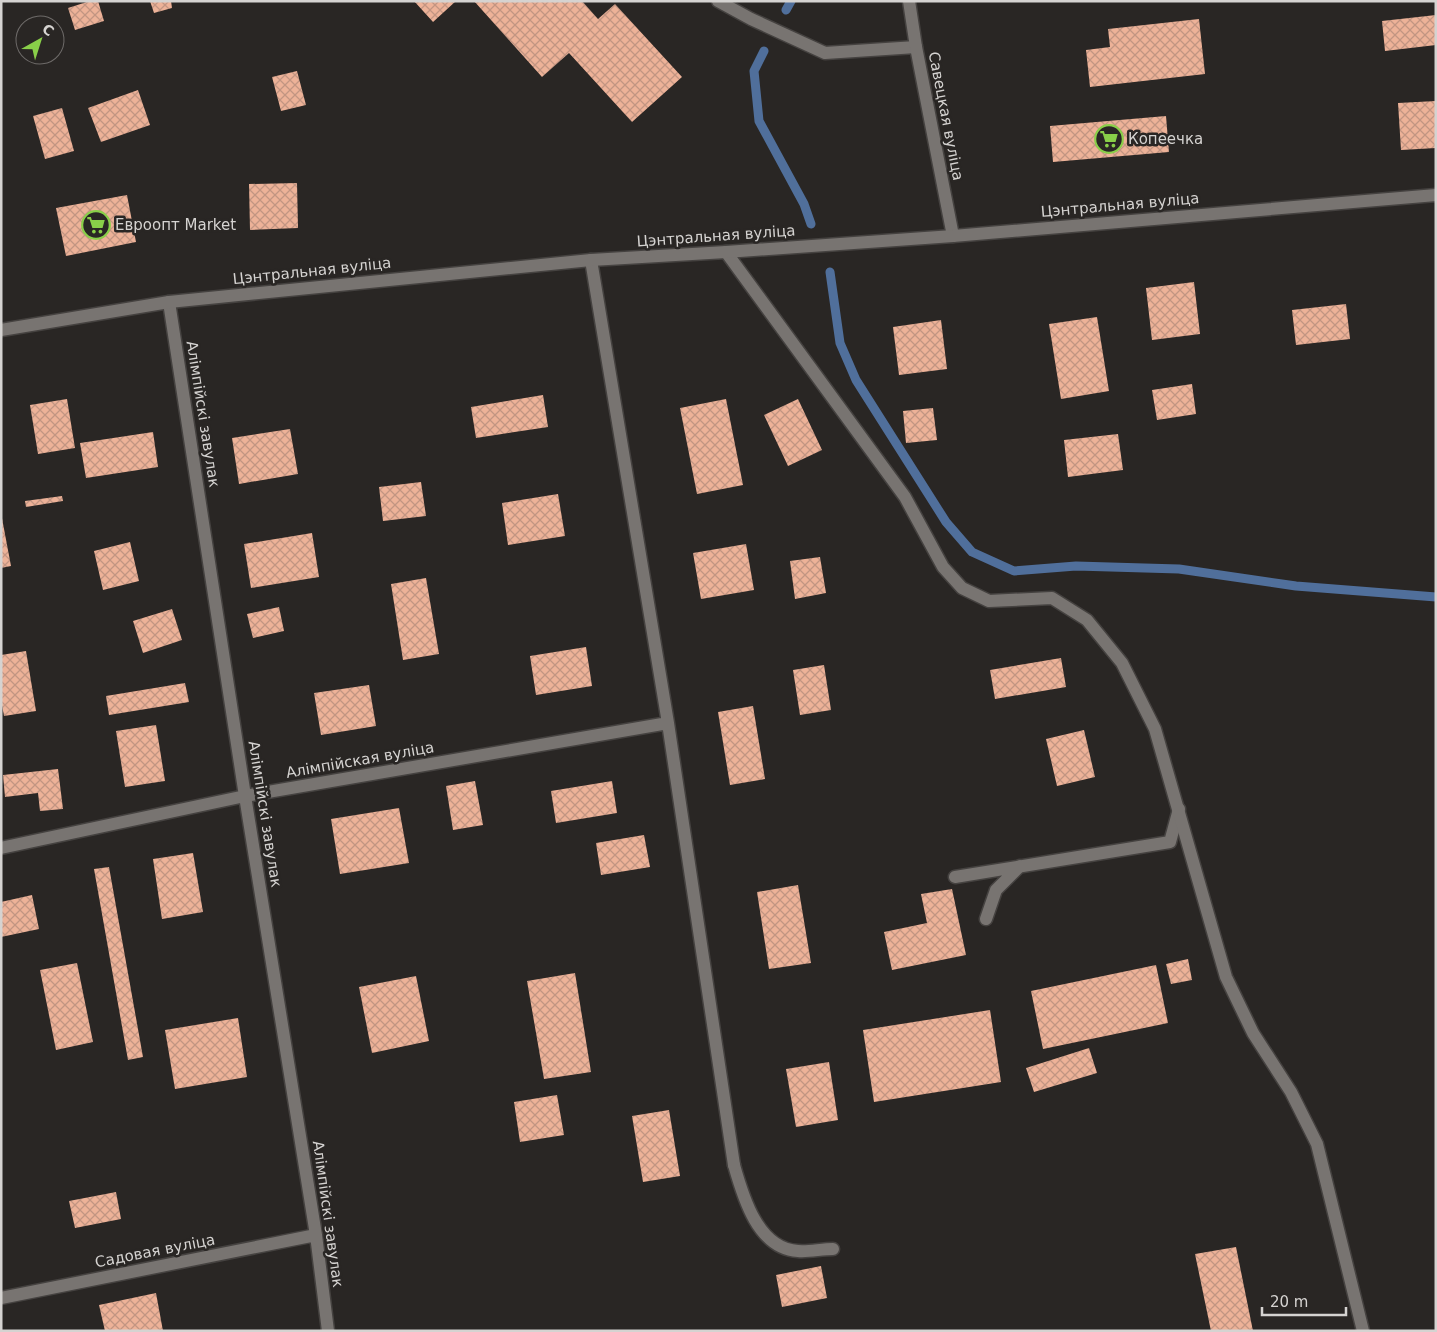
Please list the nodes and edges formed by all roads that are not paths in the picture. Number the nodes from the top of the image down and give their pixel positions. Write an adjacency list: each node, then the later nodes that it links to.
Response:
1 (718, 1): 3 (street)
2 (909, 1): 3 (street, Савецкая вуліца)
3 (916, 47): 5 (street, Савецкая вуліца)
4 (1436, 195): 5 (street, Цэнтральная вуліца)
5 (953, 236): 6 (street, Цэнтральная вуліца)
6 (726, 252): 7 (street, Цэнтральная вуліца); 12 (street)
7 (591, 260): 8 (street, Цэнтральная вуліца); 10 (street)
8 (169, 302): 9 (street, Цэнтральная вуліца); 11 (street, Алімпійскі завулак)
9 (1, 330)
10 (668, 723): 11 (street, Алімпійская вуліца); 18 (street)
11 (245, 796): 13 (street, Алімпійская вуліца); 17 (street, Алімпійскі завулак)
12 (1179, 809): 14 (street); 21 (street)
13 (1, 848)
14 (1020, 866): 15 (street); 16 (street)
15 (955, 877)
16 (986, 919)
17 (316, 1235): 19 (street, Садовая вуліца); 20 (street, Алімпійскі завулак)
18 (833, 1249)
19 (1, 1298)
20 (328, 1331)
21 (1363, 1331)

